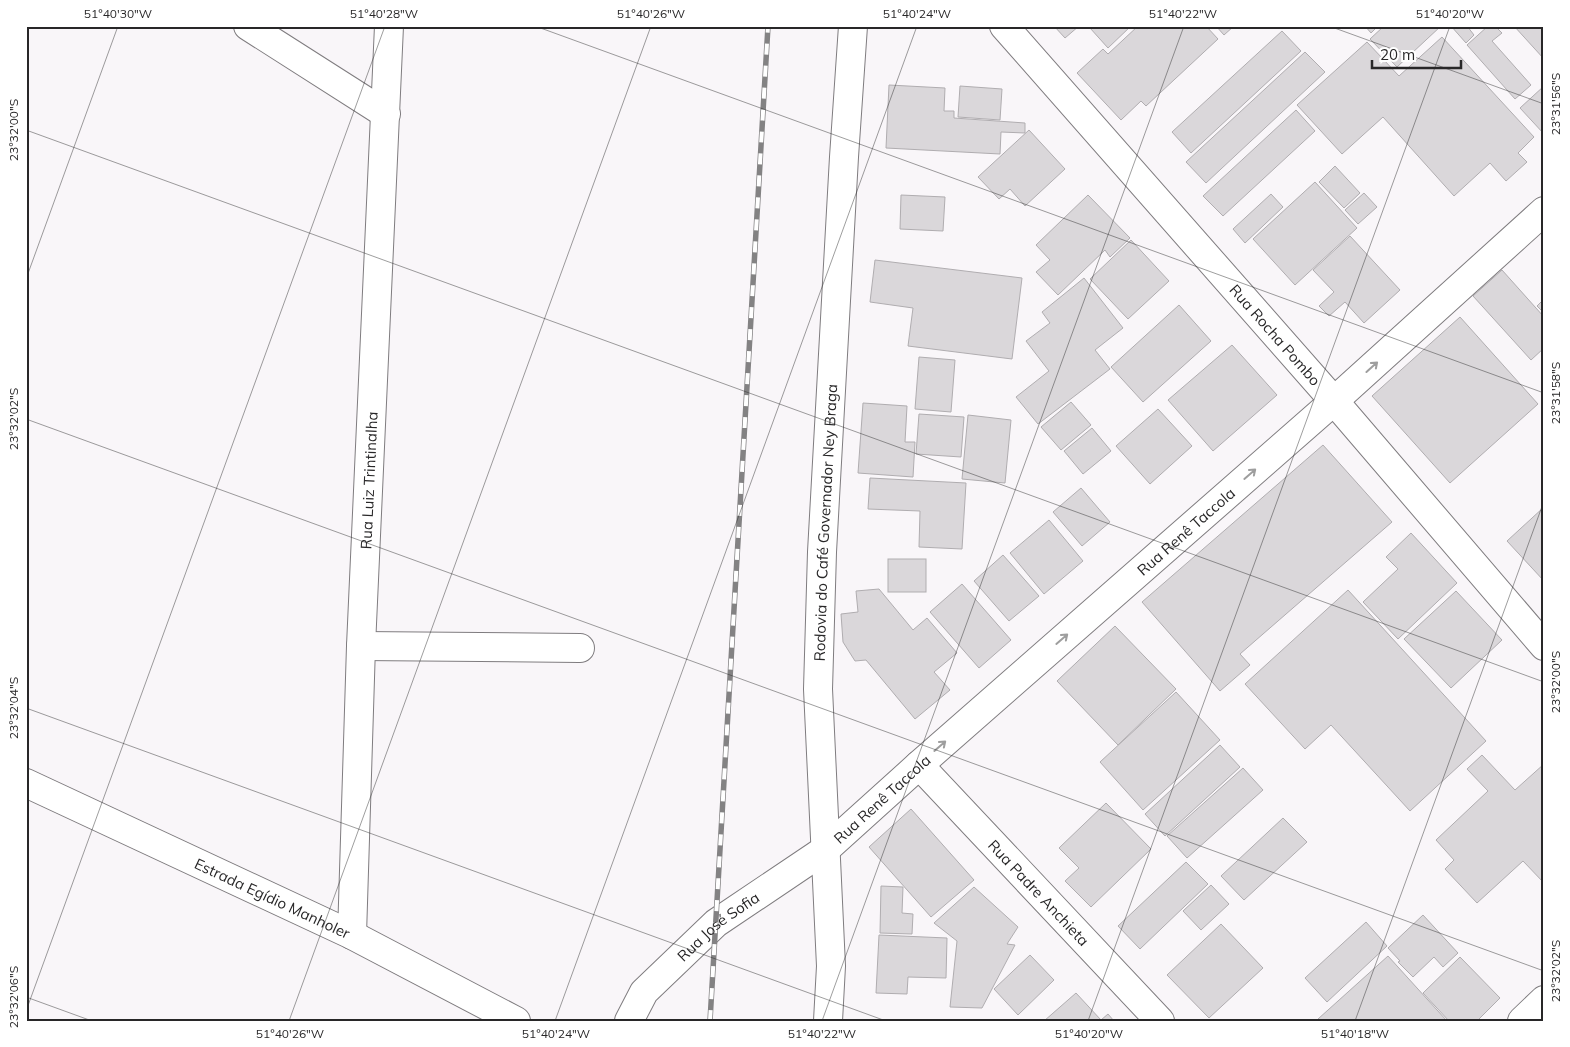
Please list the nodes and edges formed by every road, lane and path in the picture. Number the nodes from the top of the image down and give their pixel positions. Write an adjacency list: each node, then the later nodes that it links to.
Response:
1 (248, 26): 5 (street)
2 (389, 26): 5 (street, Rua Luiz Trintinalha)
3 (853, 26): 13 (street, Rodovia do Café Governador Ney Braga)
4 (1004, 26): 7 (street, Rua Rocha Pombo)
5 (386, 114): 8 (street, Rua Luiz Trintinalha)
6 (1544, 211): 7 (street, Rua Renê Taccola, one-way to 6)
7 (1334, 401): 9 (street, Rua Rocha Pombo); 11 (street, Rua Renê Taccola, one-way to 7)
8 (361, 646): 10 (street); 14 (street, Rua Luiz Trintinalha)
9 (1544, 646)
10 (580, 648)
11 (919, 765): 13 (street, Rua Renê Taccola); 19 (street, Rua Padre Anchieta)
12 (26, 783): 14 (street, Estrada Egídio Manholer)
13 (826, 849): 17 (street, Rua José Sofia); 18 (street, Rodovia do Café Governador Ney Braga)
14 (352, 935): 16 (street, Estrada Egídio Manholer)
15 (1544, 1000): 20 (street)
16 (516, 1021)
17 (629, 1021)
18 (828, 1021)
19 (1160, 1021)
20 (1522, 1021)

